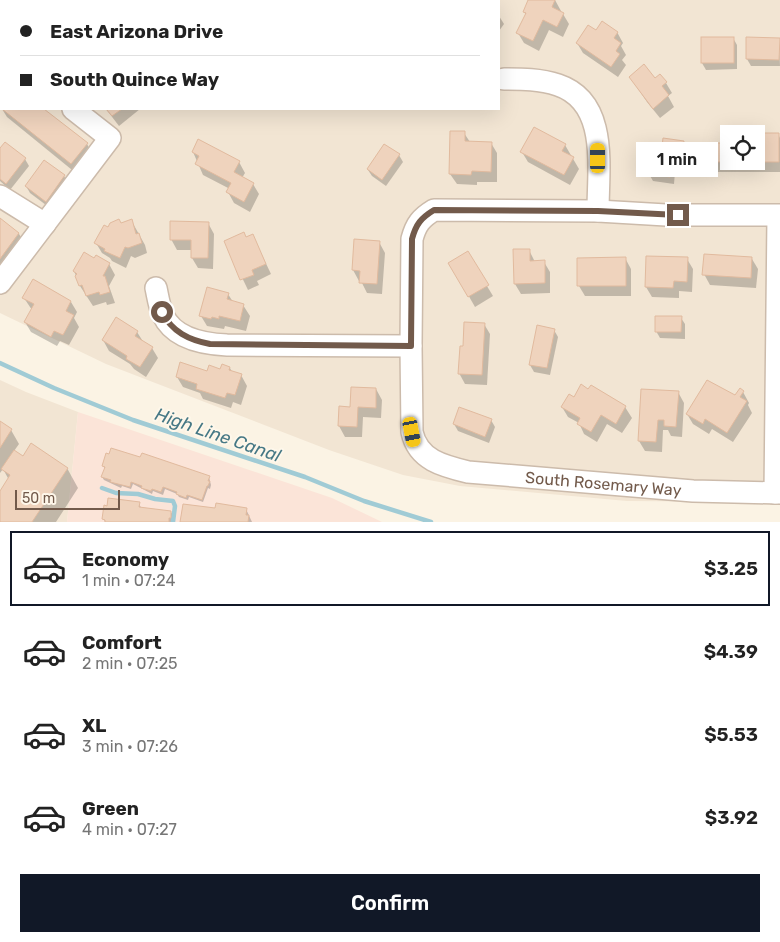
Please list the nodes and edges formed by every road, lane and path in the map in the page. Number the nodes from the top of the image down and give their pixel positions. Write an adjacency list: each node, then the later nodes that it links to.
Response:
1 (504, 78): 4 (street)
2 (73, 110): 6 (street)
3 (0, 196): 6 (street)
4 (598, 211): 5 (street); 9 (street)
5 (779, 216): 10 (street)
6 (45, 224): 7 (street)
7 (0, 283)
8 (156, 288): 9 (street)
9 (411, 346): 10 (street, South Rosemary Way)
10 (777, 493)

